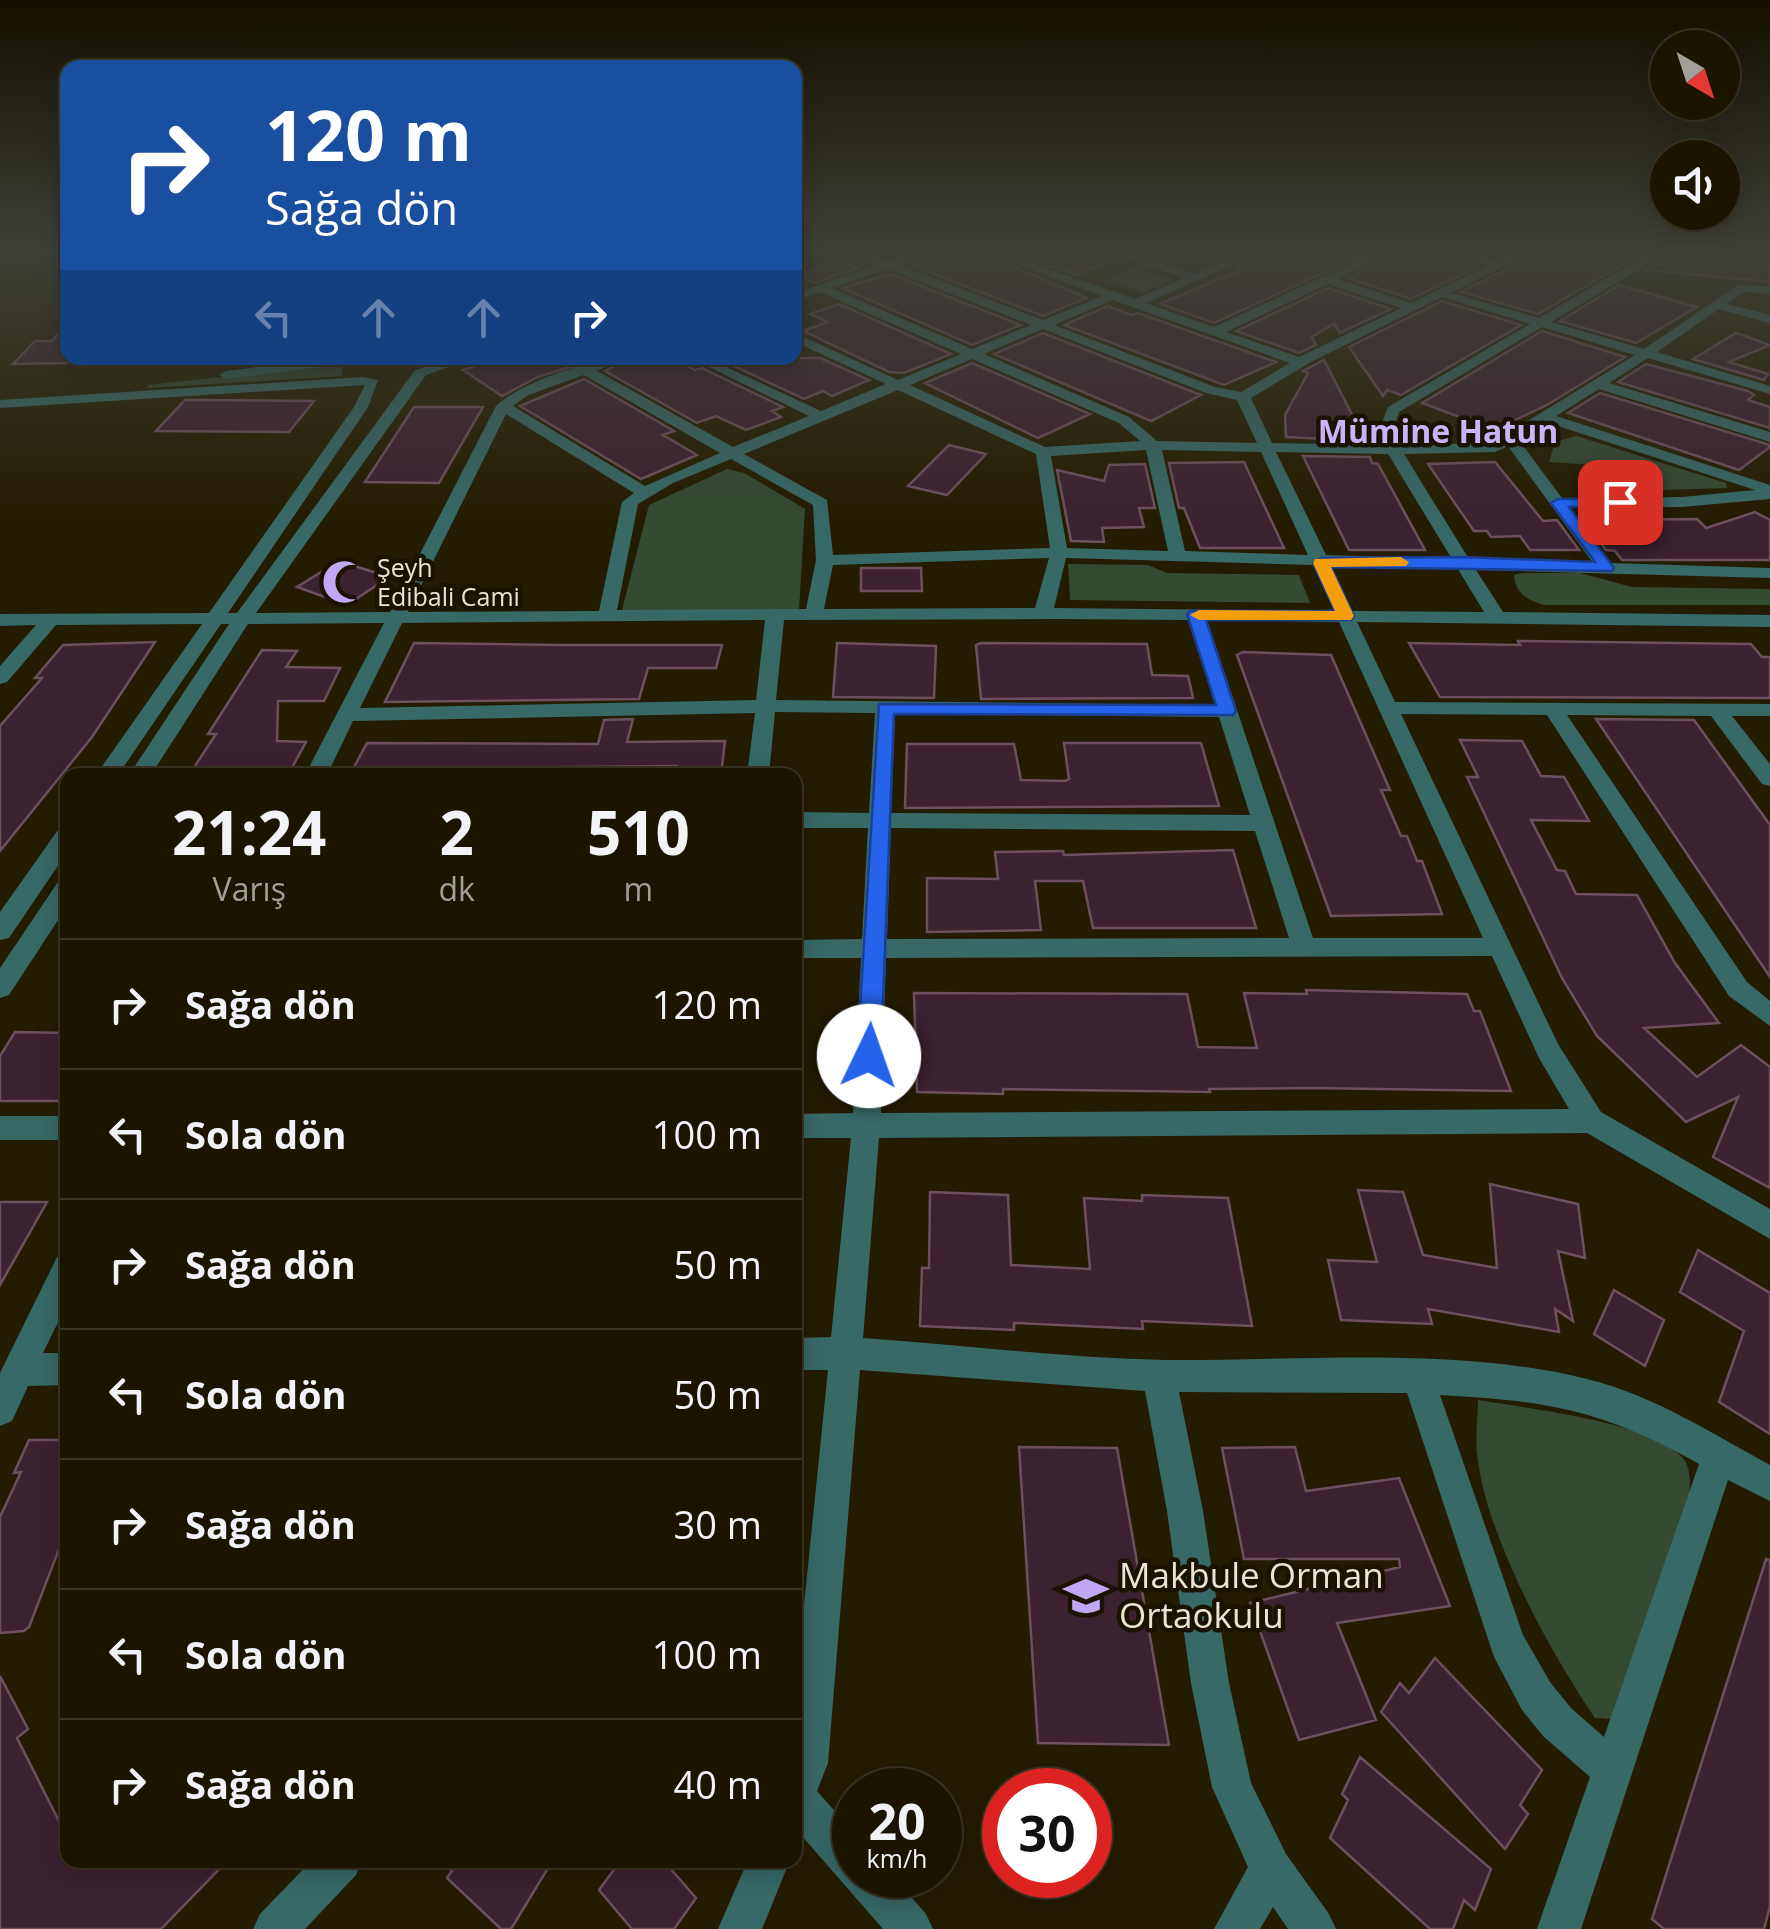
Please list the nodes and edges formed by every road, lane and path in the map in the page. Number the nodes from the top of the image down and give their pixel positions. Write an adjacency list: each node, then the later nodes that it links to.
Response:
1 (804, 341): 23 (street)
2 (948, 341): 10 (street)
3 (1001, 341): 10 (street)
4 (1086, 341): 27 (street)
5 (1246, 341): 12 (street)
6 (1344, 341): 12 (street)
7 (1508, 341): 40 (street)
8 (1604, 341): 11 (street)
9 (1666, 341): 11 (street)
10 (974, 352): 23 (street); 38 (street)
11 (1647, 354): 22 (street); 26 (street)
12 (1300, 362): 27 (street)
13 (229, 365): 19 (street)
14 (260, 365): 19 (street)
15 (353, 365): 21 (street)
16 (600, 365): 20 (street)
17 (712, 365): 33 (street)
18 (425, 367): 21 (street); 63 (street)
19 (217, 368): 25 (street)
20 (585, 370): 30 (street); 41 (street)
21 (380, 382): 24 (street); 31 (street)
22 (1595, 383): 34 (street); 35 (street)
23 (897, 384): 33 (street); 42 (street)
24 (314, 386): 29 (street); 31 (street)
25 (0, 390)
26 (1770, 390): 28 (street)
27 (1243, 398): 39 (street)
28 (1756, 402)
29 (0, 404)
30 (503, 406): 44 (street); 60 (street)
31 (361, 407): 64 (street)
32 (1742, 412): 35 (street)
33 (820, 416): 41 (street)
34 (1544, 417): 37 (street); 43 (street)
35 (1728, 423): 36 (street)
36 (1770, 437)
37 (1511, 440): 40 (street); 45 (street)
38 (1153, 445): 39 (street); 42 (street); 47 (street)
39 (1268, 446): 40 (street); 50 (street)
40 (1394, 450): 49 (street)
41 (734, 452): 44 (street); 48 (street)
42 (1043, 452): 46 (street)
43 (1770, 492): 45 (street)
44 (645, 493): 58 (street)
45 (1558, 503): 51 (street)
46 (1059, 554): 47 (street); 48 (street); 53 (street)
47 (1178, 556): 50 (street)
48 (825, 560): 55 (street)
49 (1463, 562): 50 (street); 51 (street); 59 (street)
50 (1321, 563): 57 (street)
51 (1606, 568): 52 (street)
52 (1770, 573)
53 (1043, 613): 54 (street); 55 (street)
54 (1196, 614): 57 (street); 73 (street)
55 (814, 615): 56 (street)
56 (775, 616): 58 (street); 67 (street)
57 (1346, 616): 59 (street); 69 (street)
58 (608, 617): 60 (street)
59 (1497, 618): 65 (street)
60 (396, 619): 63 (street); 74 (street)
61 (0, 620): 62 (street)
62 (51, 620): 64 (street); 66 (street)
63 (241, 620): 64 (street); 76 (street)
64 (212, 621): 75 (street)
65 (1770, 621)
66 (0, 678)
67 (765, 706): 68 (street); 74 (street); 78 (street)
68 (886, 708): 73 (street); 81 (street)
69 (1388, 708): 70 (street); 86 (street)
70 (1553, 709): 71 (street); 91 (street)
71 (1717, 710): 72 (street); 79 (street)
72 (1770, 710)
73 (1227, 711): 82 (street)
74 (346, 715): 77 (street)
75 (112, 768)
76 (145, 768)
77 (320, 768)
78 (759, 768)
79 (1770, 779)
80 (802, 820): 81 (street)
81 (880, 820): 82 (street); 89 (street)
82 (1263, 824): 87 (street)
83 (60, 844): 85 (street)
84 (60, 898): 90 (street)
85 (0, 932)
86 (1501, 946): 87 (street); 92 (street)
87 (1304, 947): 89 (street)
88 (802, 949): 89 (street)
89 (874, 949): 96 (street)
90 (0, 988)
91 (1770, 1016)
92 (1591, 1120): 96 (street); 97 (street)
93 (802, 1126): 96 (street)
94 (0, 1128): 95 (street)
95 (60, 1128)
96 (866, 1128): 99 (street)
97 (1770, 1224)
98 (60, 1283): 102 (street)
99 (847, 1353): 100 (street); 103 (street); 109 (street)
100 (802, 1354)
101 (60, 1369): 102 (street)
102 (18, 1370): 105 (street)
103 (1159, 1376): 104 (street); 114 (street)
104 (1418, 1378): 106 (street); 108 (street)
105 (0, 1409)
106 (1720, 1453): 107 (street); 108 (street)
107 (1770, 1484)
108 (1611, 1770): 121 (street)
109 (802, 1778)
110 (802, 1804): 111 (street)
111 (832, 1839)
112 (334, 1868): 116 (street)
113 (766, 1868): 117 (street)
114 (1271, 1869): 119 (street); 120 (street)
115 (884, 1898): 118 (street)
116 (275, 1929)
117 (740, 1929)
118 (911, 1929)
119 (1236, 1929)
120 (1314, 1929)
121 (1559, 1929)

